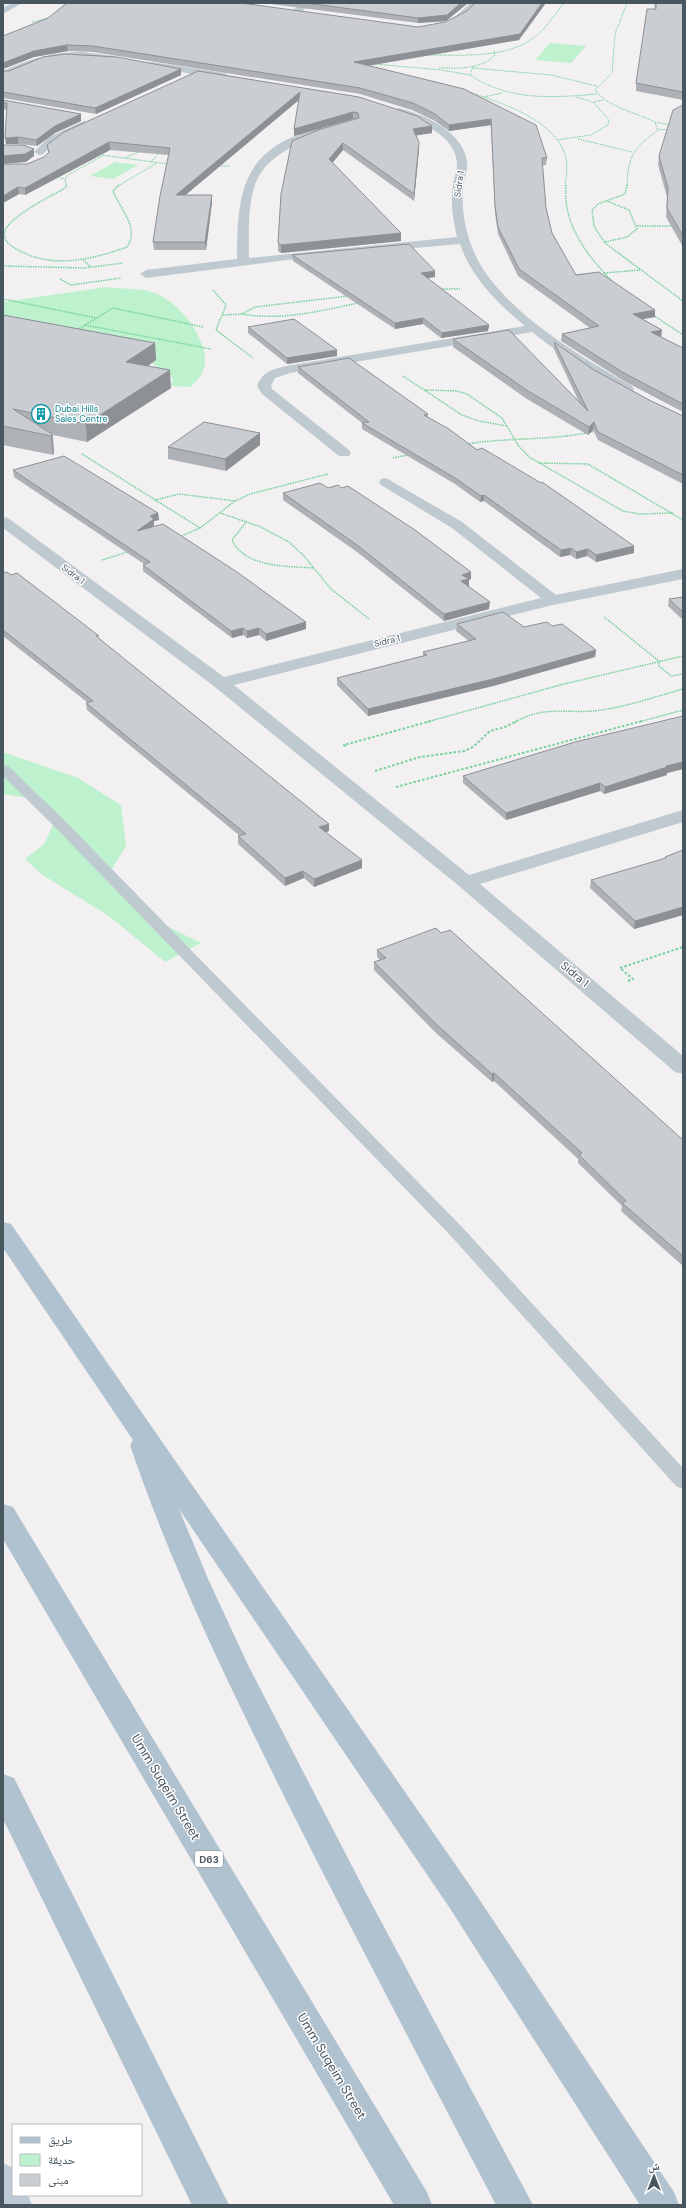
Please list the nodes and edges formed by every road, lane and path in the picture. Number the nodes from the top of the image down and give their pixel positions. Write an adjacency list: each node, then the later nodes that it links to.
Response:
1 (18, 3): 6 (street)
2 (307, 3): 7 (street)
3 (475, 3): 10 (street)
4 (564, 3): 11 (path)
5 (627, 3): 23 (path)
6 (3, 11)
7 (311, 14)
8 (53, 17): 9 (path)
9 (26, 24)
10 (432, 27)
11 (494, 51): 12 (path); 16 (path)
12 (427, 55)
13 (123, 60): 19 (street)
14 (138, 63): 18 (street)
15 (373, 64): 17 (path)
16 (472, 67): 17 (path); 20 (path); 23 (path)
17 (423, 68): 20 (path)
18 (198, 72): 21 (street); 22 (street)
19 (3, 74)
20 (470, 75): 25 (path)
21 (235, 78)
22 (184, 79)
23 (596, 86): 26 (path)
24 (464, 91): 27 (path)
25 (505, 93): 27 (path); 28 (path)
26 (597, 94): 28 (path); 29 (path)
27 (483, 97): 39 (path)
28 (566, 97): 30 (path)
29 (605, 100): 30 (path); 33 (path)
30 (593, 102): 38 (path)
31 (385, 106): 56 (street, Sidra 1)
32 (89, 117): 47 (street)
33 (655, 122): 34 (path); 37 (path)
34 (674, 126)
35 (332, 128): 51 (street)
36 (673, 128): 37 (path)
37 (658, 130): 42 (path)
38 (575, 138): 39 (path); 42 (path)
39 (557, 140): 65 (path)
40 (145, 148): 45 (path)
41 (162, 150): 46 (path)
42 (632, 152): 52 (path)
43 (97, 154): 44 (path)
44 (104, 155): 45 (path); 55 (path)
45 (124, 158): 46 (path)
46 (152, 162): 48 (path)
47 (37, 163)
48 (157, 163): 49 (path); 58 (path)
49 (172, 164)
50 (211, 166): 51 (path)
51 (257, 167): 59 (street)
52 (607, 201): 53 (path); 57 (path)
53 (637, 226): 54 (path); 57 (path)
54 (675, 226)
55 (4, 238): 58 (path)
56 (464, 240): 59 (street); 70 (street, Sidra 1)
57 (605, 242): 64 (path)
58 (83, 260): 62 (path)
59 (243, 262): 63 (street)
60 (128, 263): 62 (path)
61 (3, 266): 62 (path)
62 (91, 268)
63 (192, 268): 66 (street); 78 (path)
64 (641, 270): 65 (path); 75 (path)
65 (603, 273): 71 (path)
66 (146, 274): 69 (path)
67 (588, 274): 68 (path)
68 (572, 275)
69 (60, 279)
70 (492, 287): 72 (path); 83 (street, Sidra 1)
71 (619, 288)
72 (438, 289)
73 (351, 296): 77 (path)
74 (3, 299): 80 (path)
75 (683, 301)
76 (360, 302): 77 (path)
77 (242, 314): 78 (path)
78 (223, 315): 88 (path)
79 (653, 315): 85 (path)
80 (96, 318): 81 (path); 82 (path)
81 (85, 325): 84 (path); 86 (path)
82 (202, 327)
83 (536, 328): 87 (street); 90 (street, Sidra 1)
84 (75, 331)
85 (683, 334)
86 (211, 349)
87 (372, 355): 89 (path); 92 (street)
88 (255, 359)
89 (425, 390): 91 (path); 91 (path)
90 (640, 396)
91 (507, 426): 94 (path)
92 (344, 453)
93 (82, 454): 96 (path)
94 (538, 463): 99 (path); 99 (path)
95 (386, 482): 107 (street)
96 (155, 500): 97 (path); 103 (path)
97 (235, 501)
98 (220, 513): 101 (path)
99 (673, 513): 100 (path)
100 (683, 520)
101 (247, 521): 104 (path); 104 (path)
102 (3, 522): 112 (street, Sidra 1)
103 (200, 528)
104 (313, 568): 108 (path)
105 (683, 574): 106 (street, Sidra 1)
106 (576, 595): 107 (street, Sidra 1); 110 (path)
107 (553, 600): 108 (street, Sidra 1)
108 (410, 635): 112 (street, Sidra 1)
109 (683, 656): 110 (path)
110 (658, 661): 111 (path); 115 (path)
111 (683, 674)
112 (221, 683): 120 (street, Sidra 1)
113 (683, 689): 118 (path)
114 (683, 710): 121 (path)
115 (349, 749)
116 (371, 766): 118 (path)
117 (3, 769): 129 (lane)
118 (376, 771): 119 (path); 120 (path)
119 (381, 775)
120 (342, 782): 123 (street, Sidra 1)
121 (391, 783)
122 (683, 816): 123 (street)
123 (466, 882): 125 (street, Sidra 1)
124 (683, 947): 125 (path)
125 (598, 994): 126 (street, Sidra 1)
126 (683, 1067)
127 (3, 1230): 128 (main road)
128 (134, 1418): 136 (main road); 137 (main road)
129 (683, 1481)
130 (3, 1515): 135 (main road, Umm Suqeim Street / D63)
131 (3, 1788): 134 (main road)
132 (3, 2181): 133 (street)
133 (14, 2205)
134 (211, 2205)
135 (414, 2205)
136 (516, 2205)
137 (661, 2205)

